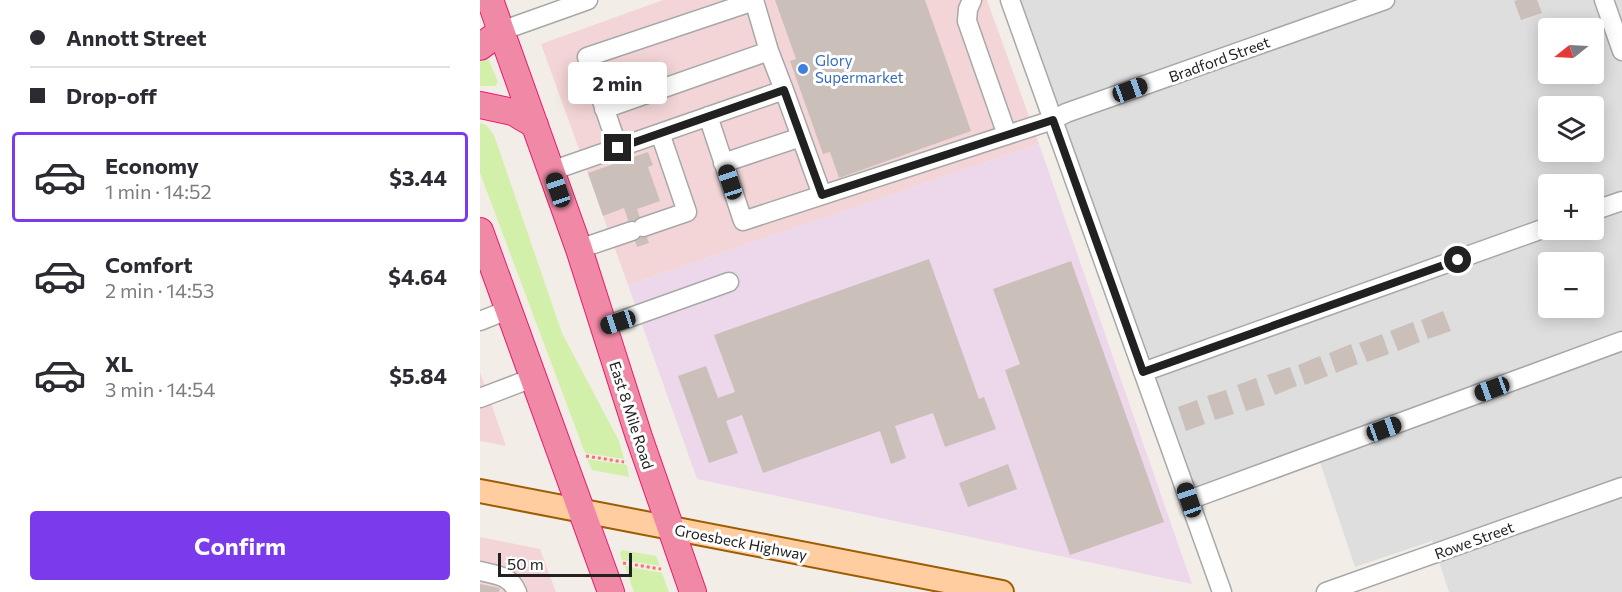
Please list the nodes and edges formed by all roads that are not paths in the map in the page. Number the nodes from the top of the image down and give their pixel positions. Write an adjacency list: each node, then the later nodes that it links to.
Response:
1 (490, 0): 8 (highway, East 8 Mile Road)
2 (588, 0): 8 (street)
3 (972, 0): 19 (street)
4 (1010, 0): 16 (street)
5 (1385, 0): 16 (street, Bradford Street)
6 (1604, 0): 11 (street)
7 (754, 1): 10 (street); 14 (street)
8 (501, 31): 9 (highway); 17 (highway, East 8 Mile Road)
9 (480, 47)
10 (769, 51): 12 (street); 14 (street)
11 (1622, 51)
12 (784, 90): 15 (street); 20 (street)
13 (480, 105): 17 (highway)
14 (604, 109): 21 (street)
15 (708, 116): 18 (street); 22 (street)
16 (1053, 120): 19 (street, Bradford Street); 36 (street)
17 (535, 125): 23 (highway, East 8 Mile Road)
18 (660, 133): 21 (street); 29 (street)
19 (1007, 135): 24 (street, Bradford Street)
20 (801, 137): 22 (street); 24 (street)
21 (618, 148): 23 (street)
22 (723, 163): 24 (street, Bradford Street)
23 (551, 171): 29 (highway, East 8 Mile Road)
24 (822, 195)
25 (1622, 201): 26 (street)
26 (1604, 208)
27 (480, 231): 30 (highway)
28 (1538, 232): 36 (street)
29 (579, 249): 34 (highway, East 8 Mile Road)
30 (485, 258): 32 (highway)
31 (729, 282): 34 (street)
32 (510, 309): 33 (street); 37 (highway)
33 (480, 321)
34 (603, 327): 43 (highway, East 8 Mile Road)
35 (1622, 341): 41 (street)
36 (1143, 372): 41 (street)
37 (534, 377): 38 (street); 42 (highway)
38 (480, 398)
39 (1622, 487): 51 (street, Rowe Street)
40 (480, 491): 42 (main road, Groesbeck Highway)
41 (1189, 500): 50 (street)
42 (583, 510): 43 (main road, Groesbeck Highway); 47 (highway)
43 (669, 528): 45 (main road, Groesbeck Highway); 48 (highway, East 8 Mile Road)
44 (480, 571): 46 (street)
45 (945, 586): 49 (main road, Groesbeck Highway)
46 (517, 592)
47 (611, 592)
48 (693, 592)
49 (1002, 592)
50 (1222, 592)
51 (1326, 592)

